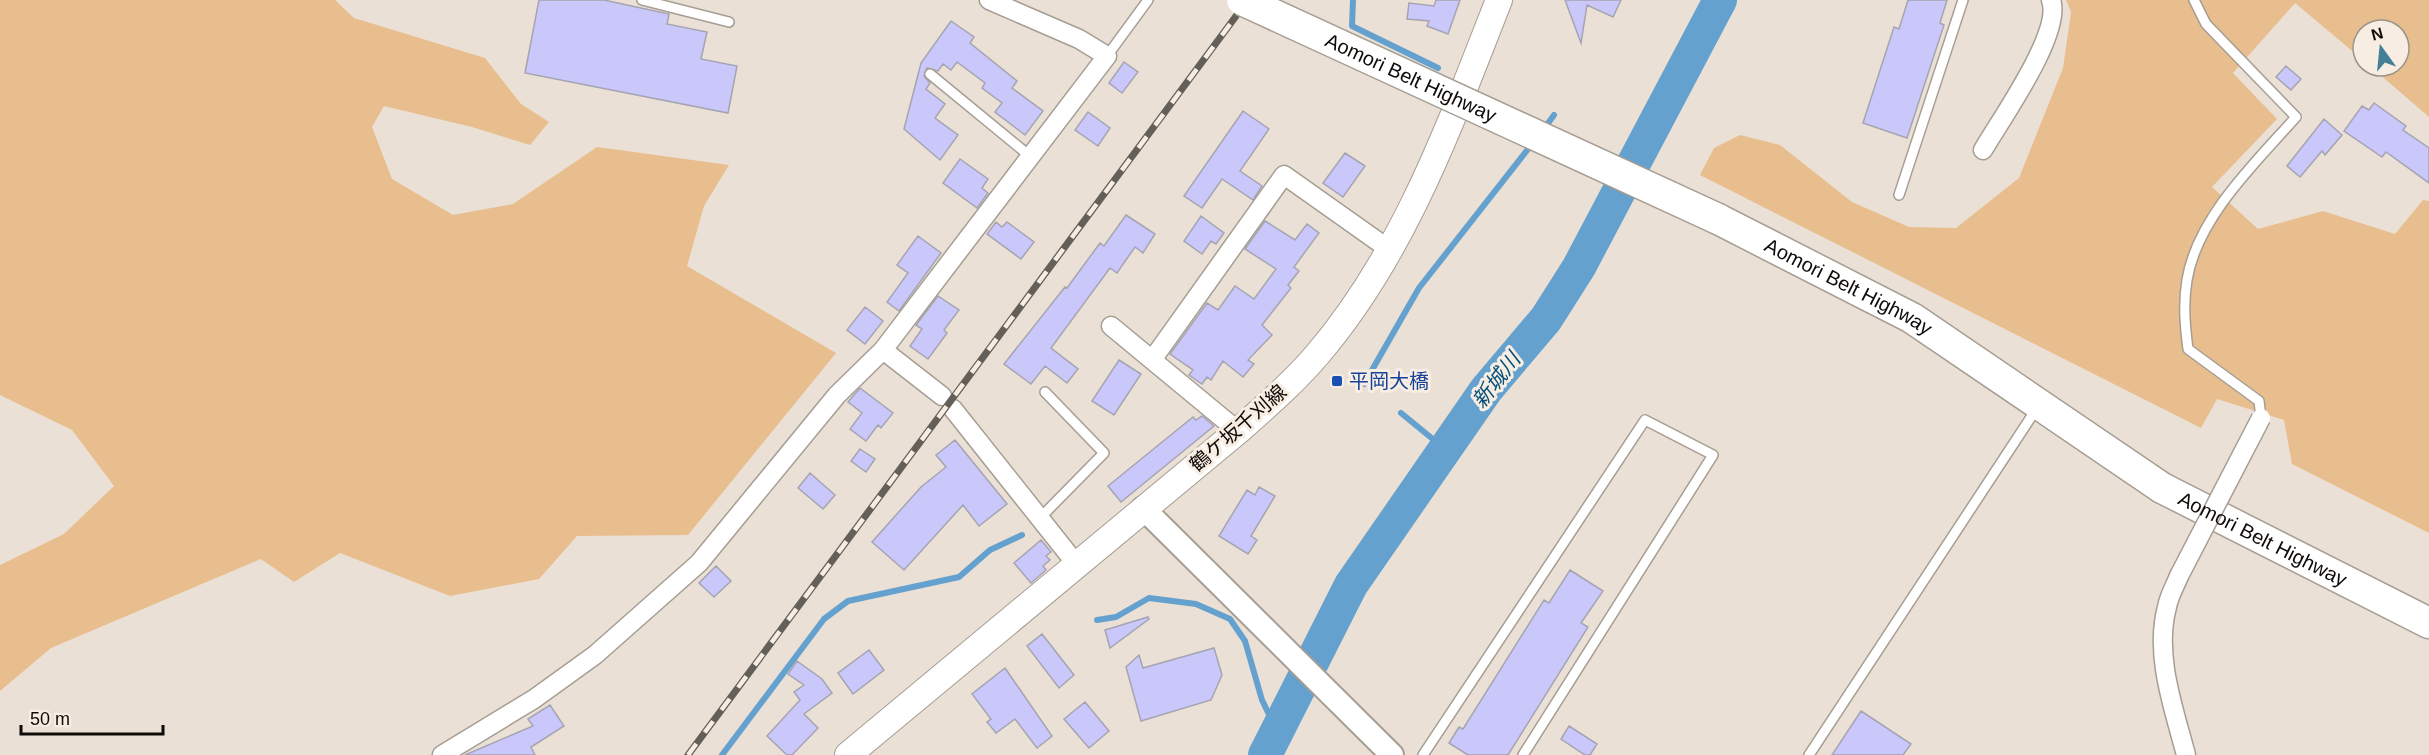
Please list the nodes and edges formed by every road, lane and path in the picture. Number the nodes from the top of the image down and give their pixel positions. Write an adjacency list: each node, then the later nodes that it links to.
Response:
1 (642, 0): 9 (lane)
2 (989, 0): 10 (street)
3 (1148, 0): 10 (lane)
4 (1242, 0): 12 (highway, Aomori Belt Highway, bridge)
5 (1499, 0): 12 (main road, 鶴ケ坂千刈線)
6 (1963, 0): 15 (lane)
7 (2051, 0): 13 (street)
8 (2194, 0): 22 (lane)
9 (729, 22)
10 (1107, 56): 14 (street)
11 (930, 74): 14 (lane)
12 (1459, 100): 16 (main road, 鶴ケ坂千刈線); 21 (highway, Aomori Belt Highway, bridge)
13 (1983, 150)
14 (1031, 157): 18 (street)
15 (1899, 195)
16 (1390, 250): 19 (street); 23 (main road, 鶴ケ坂千刈線)
17 (1111, 326): 19 (street)
18 (883, 350): 25 (street); 28 (street)
19 (1152, 360): 23 (street)
20 (1045, 392): 25 (lane)
21 (2039, 406): 27 (highway, Aomori Belt Highway); 33 (lane)
22 (2261, 418): 34 (street, bridge)
23 (1238, 431): 24 (main road, 鶴ケ坂千刈線)
24 (1143, 508): 26 (main road, 鶴ケ坂千刈線); 30 (street)
25 (1040, 518): 26 (street)
26 (1077, 565): 29 (main road, 鶴ケ坂千刈線)
27 (2429, 623)
28 (442, 755)
29 (848, 755)
30 (1392, 755)
31 (1423, 755): 32 (lane)
32 (1523, 755)
33 (1809, 755)
34 (2186, 755)

